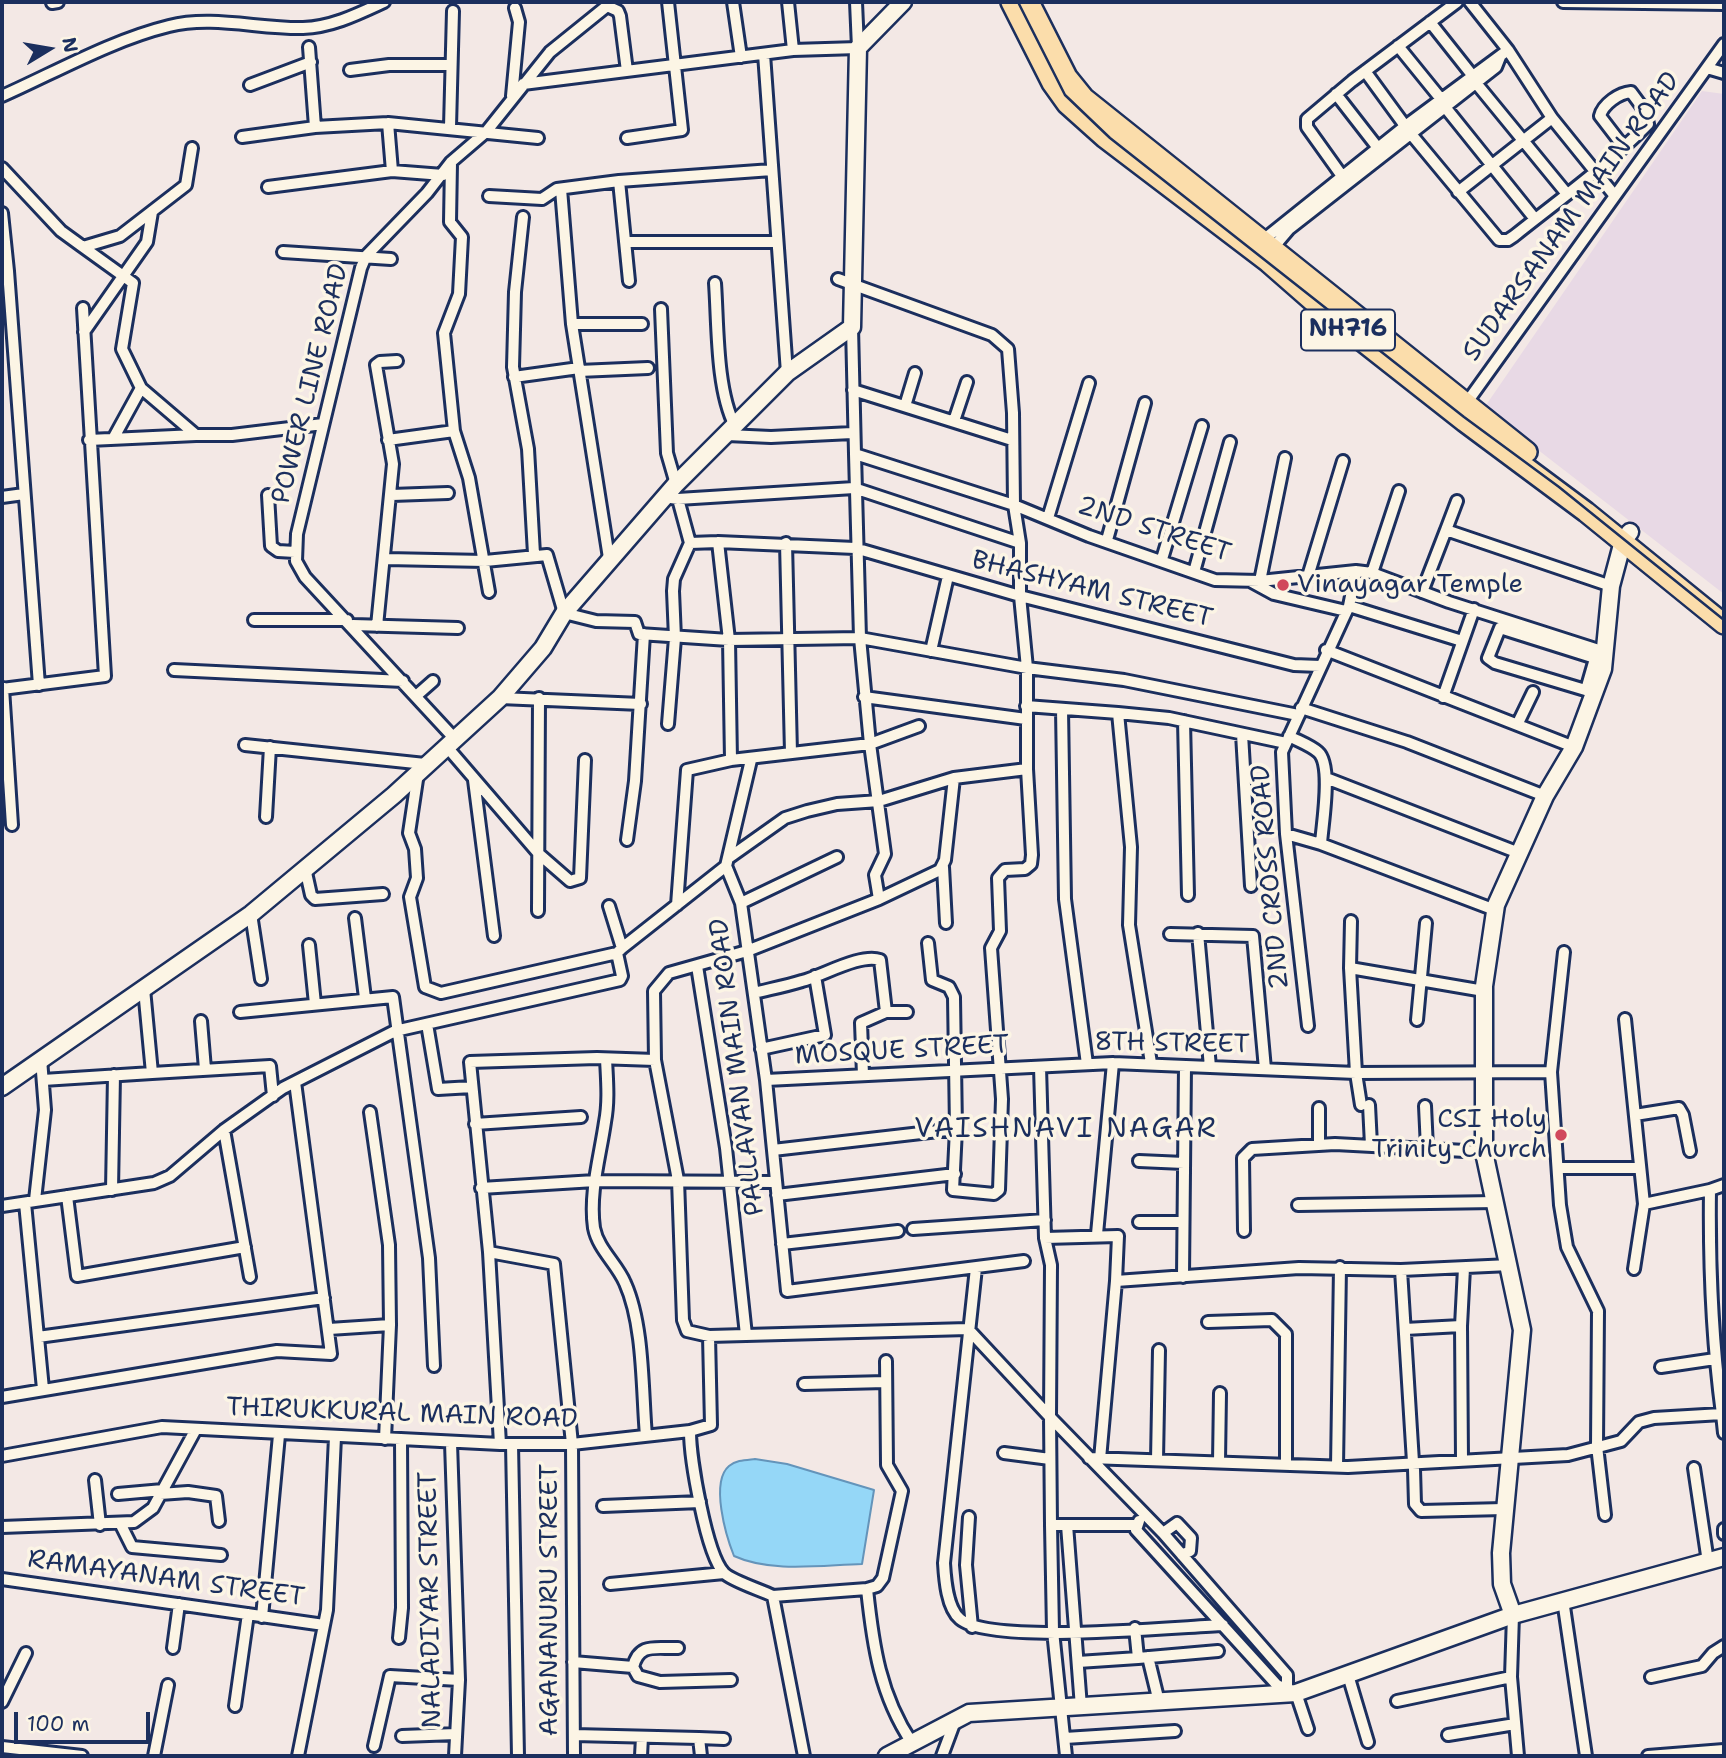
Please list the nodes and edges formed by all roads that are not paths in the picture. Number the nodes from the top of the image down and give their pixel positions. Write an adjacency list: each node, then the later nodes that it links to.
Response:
1 (384, 2): 39 (street)
2 (668, 2): 29 (street)
3 (733, 2): 26 (street)
4 (788, 2): 23 (street)
5 (856, 2): 22 (street)
6 (903, 2): 22 (street)
7 (1011, 2): 105 (highway, NH716)
8 (1029, 2): 77 (highway, NH716)
9 (1457, 2): 18 (street)
10 (1470, 2): 24 (street)
11 (1563, 2): 12 (street)
12 (1595, 2): 13 (street)
13 (1629, 2): 14 (street)
14 (1666, 3): 15 (street)
15 (1724, 4)
16 (516, 8): 40 (street)
17 (453, 10): 28 (street)
18 (1430, 22): 20 (street); 35 (street)
19 (1724, 44): 30 (street, SUDARSANAM MAIN ROAD)
20 (1398, 46): 33 (street); 41 (street)
21 (309, 47): 27 (street)
22 (858, 48): 23 (street); 85 (street)
23 (793, 50): 25 (street)
24 (1504, 53): 35 (street); 42 (street)
25 (764, 54): 26 (street); 58 (street)
26 (741, 57): 29 (street)
27 (310, 61): 37 (street); 44 (street)
28 (450, 65): 31 (street); 45 (street)
29 (676, 65): 32 (street); 50 (street)
30 (1707, 68): 34 (street); 70 (street, SUDARSANAM MAIN ROAD)
31 (350, 70)
32 (626, 71): 36 (street); 36 (street, POWER LINE ROAD)
33 (1365, 71): 38 (street); 46 (street)
34 (1724, 73)
35 (1474, 79): 41 (street); 51 (street)
36 (523, 84): 40 (street, POWER LINE ROAD)
37 (250, 85)
38 (1336, 94): 54 (street); 62 (street)
39 (2, 96)
40 (512, 96): 47 (street, POWER LINE ROAD)
41 (1443, 103): 46 (street); 56 (street)
42 (1552, 118): 51 (street); 60 (street)
43 (388, 122): 44 (street); 45 (street); 59 (street)
44 (315, 127): 48 (street)
45 (450, 127): 47 (street)
46 (1408, 130): 54 (street); 66 (street); 67 (street)
47 (486, 132): 49 (street); 55 (street, POWER LINE ROAD)
48 (242, 137)
49 (538, 138)
50 (627, 138)
51 (1522, 141): 56 (street); 68 (street)
52 (1623, 146): 52 (street); 60 (street)
53 (192, 148): 71 (street)
54 (1378, 148): 62 (street)
55 (451, 162): 61 (street, POWER LINE ROAD); 110 (street)
56 (1491, 166): 67 (street); 74 (street)
57 (2, 168): 78 (street)
58 (772, 170): 63 (street); 76 (street)
59 (392, 171): 61 (street); 64 (street)
60 (1594, 172): 68 (street); 70 (street)
61 (443, 175): 80 (street, POWER LINE ROAD)
62 (1342, 176): 66 (street)
63 (619, 181): 65 (street); 75 (street)
64 (268, 187)
65 (561, 189): 69 (street); 89 (street)
66 (1333, 189): 77 (street)
67 (1458, 192): 74 (street)
68 (1567, 194): 74 (street)
69 (489, 196)
70 (1615, 197): 105 (street, SUDARSANAM MAIN ROAD)
71 (152, 212): 78 (street); 83 (street)
72 (2, 213): 82 (street)
73 (523, 218): 98 (street)
74 (1535, 219)
75 (625, 242): 76 (street); 84 (street)
76 (777, 242): 96 (street)
77 (1267, 245): 105 (highway, NH716)
78 (83, 247): 83 (street)
79 (283, 252): 80 (street)
80 (366, 256): 81 (street); 107 (street, POWER LINE ROAD)
81 (391, 259)
82 (5, 271): 124 (street)
83 (124, 276): 92 (street); 101 (street)
84 (629, 281)
85 (846, 282): 91 (street); 116 (street)
86 (715, 283): 109 (street)
87 (83, 308): 92 (street)
88 (662, 309): 125 (street)
89 (572, 324): 90 (street); 95 (street)
90 (642, 324)
91 (852, 327): 96 (street); 102 (street)
92 (84, 332): 114 (street)
93 (397, 361): 115 (street)
94 (648, 368): 95 (street)
95 (579, 370): 98 (street); 142 (street)
96 (786, 373): 109 (street)
97 (915, 373): 104 (street)
98 (514, 377): 141 (street)
99 (967, 382): 106 (street)
100 (1089, 383): 131 (street)
101 (141, 388): 112 (street); 113 (street)
102 (853, 390): 104 (street); 111 (street)
103 (1145, 403): 133 (street)
104 (905, 406): 106 (street)
105 (1461, 410): 138 (highway, NH716)
106 (954, 421): 116 (street)
107 (323, 424): 112 (street); 140 (street, POWER LINE ROAD)
108 (1202, 426): 144 (street)
109 (731, 430): 111 (street); 125 (street)
110 (454, 431): 115 (street); 145 (street)
111 (852, 433): 118 (street)
112 (196, 435): 113 (street)
113 (113, 439): 114 (street)
114 (89, 440): 179 (street)
115 (388, 440): 127 (street)
116 (1012, 440): 130 (street)
117 (1230, 442): 147 (street)
118 (855, 454): 121 (street); 130 (street, 2ND STREET)
119 (1285, 458): 151 (street)
120 (1343, 461): 148 (street)
121 (854, 488): 125 (street); 137 (street); 139 (street)
122 (1399, 491): 149 (street)
123 (448, 493): 127 (street)
124 (24, 494): 128 (street); 179 (street)
125 (673, 494): 136 (street); 142 (street)
126 (268, 495): 140 (street)
127 (391, 495): 143 (street)
128 (2, 497)
129 (1457, 501): 132 (street)
130 (1014, 505): 131 (street, 2ND STREET); 137 (street)
131 (1048, 518): 133 (street, 2ND STREET)
132 (1446, 530): 152 (street); 154 (street)
133 (1107, 540): 144 (street, 2ND STREET)
134 (718, 542): 135 (street, BHASHYAM STREET); 136 (street, BHASHYAM STREET); 168 (street)
135 (786, 542): 139 (street, BHASHYAM STREET); 169 (street)
136 (690, 543): 166 (street)
137 (1020, 543): 155 (street)
138 (1627, 546): 152 (street); 157 (highway, NH716); 162 (highway, NH716)
139 (855, 548): 150 (street, BHASHYAM STREET); 167 (street)
140 (295, 552): 161 (street)
141 (534, 554): 145 (street); 159 (street)
142 (609, 558): 159 (street)
143 (386, 559): 145 (street); 163 (street)
144 (1162, 559): 147 (street, 2ND STREET)
145 (485, 561): 153 (street)
146 (1356, 571): 148 (street, 2ND STREET); 149 (street, 2ND STREET); 156 (street, 2ND CROSS ROAD)
147 (1194, 572): 151 (street, 2ND STREET)
148 (1309, 573): 151 (street, 2ND STREET)
149 (1372, 573): 154 (street, 2ND STREET)
150 (948, 576): 155 (street, BHASHYAM STREET); 172 (street)
151 (1254, 581): 156 (street)
152 (1611, 586): 173 (street)
153 (489, 592)
154 (1422, 592): 158 (street, 2ND STREET)
155 (1020, 596): 174 (street, BHASHYAM STREET); 175 (street)
156 (1347, 608): 170 (street); 171 (street, 2ND CROSS ROAD)
157 (1724, 608)
158 (1474, 609): 170 (street); 173 (street, 2ND STREET)
159 (564, 613): 165 (street); 186 (street)
160 (254, 620): 161 (street)
161 (350, 623): 163 (street); 177 (street)
162 (1724, 624)
163 (377, 626): 164 (street)
164 (458, 628)
165 (643, 634): 166 (street); 188 (street)
166 (675, 638): 168 (street); 196 (street)
167 (860, 638): 169 (street); 172 (street); 184 (street)
168 (729, 640): 169 (street); 207 (street)
169 (789, 640): 205 (street)
170 (1462, 641): 185 (street)
171 (1326, 650): 174 (street, 2ND CROSS ROAD); 185 (street)
172 (931, 651): 175 (street)
173 (1599, 653): 181 (street); 181 (street)
174 (1320, 666): 191 (street, 2ND CROSS ROAD)
175 (1027, 668): 189 (street); 191 (street)
176 (174, 670): 177 (street)
177 (403, 681): 183 (street)
178 (433, 681): 183 (street)
179 (39, 685): 180 (street)
180 (2, 689): 211 (street)
181 (1589, 691): 204 (street)
182 (1533, 692): 195 (street)
183 (416, 696): 200 (street)
184 (864, 697): 193 (street); 201 (street)
185 (1443, 697): 195 (street)
186 (500, 698): 187 (street); 200 (street)
187 (539, 698): 188 (street); 223 (street)
188 (641, 704): 220 (street)
189 (1026, 706): 190 (street); 193 (street)
190 (1062, 709): 192 (street); 275 (street)
191 (1300, 711): 199 (street, 2ND CROSS ROAD); 215 (street)
192 (1118, 713): 194 (street); 274 (street)
193 (1026, 719): 210 (street)
194 (1184, 721): 198 (street); 230 (street)
195 (1518, 723): 204 (street)
196 (668, 724)
197 (919, 726): 201 (street)
198 (1242, 734): 199 (street); 228 (street)
199 (1287, 740): 213 (street); 219 (street, 2ND CROSS ROAD)
200 (450, 743): 209 (street); 214 (street)
201 (870, 744): 205 (street); 216 (street)
202 (244, 745): 203 (street)
203 (270, 747): 209 (street); 217 (street)
204 (1574, 747): 215 (street)
205 (791, 754): 208 (street)
206 (585, 760): 223 (street)
207 (731, 760): 208 (street); 233 (street)
208 (751, 760): 225 (street)
209 (421, 768): 227 (street); 247 (street)
210 (1027, 769): 212 (street); 280 (street)
211 (6, 777): 218 (street)
212 (954, 778): 216 (street); 226 (street)
213 (1326, 778): 221 (street); 222 (street)
214 (474, 780): 223 (street); 244 (street)
215 (1545, 796): 222 (street)
216 (879, 801): 225 (street); 231 (street)
217 (266, 817)
218 (12, 825)
219 (1286, 834): 221 (street); 267 (street, 2ND CROSS ROAD)
220 (628, 840)
221 (1321, 844): 235 (street)
222 (1519, 853): 235 (street)
223 (539, 854): 236 (street)
224 (837, 857): 232 (street)
225 (728, 861): 232 (street, PALLAVAN MAIN ROAD); 233 (street)
226 (943, 867): 231 (street); 240 (street)
227 (305, 868): 229 (street); 237 (street)
228 (1251, 886)
229 (383, 894)
230 (1188, 895)
231 (879, 899): 248 (street)
232 (741, 903): 248 (street, PALLAVAN MAIN ROAD)
233 (677, 905): 247 (street)
234 (609, 906): 247 (street)
235 (1495, 910): 256 (street)
236 (538, 911)
237 (251, 914): 253 (street); 255 (street)
238 (355, 918): 258 (street)
239 (1352, 921): 251 (street)
240 (946, 923)
241 (1426, 923): 254 (street)
242 (1198, 933): 243 (street); 278 (street); 281 (street)
243 (1170, 934)
244 (494, 936)
245 (928, 943): 282 (street)
246 (309, 945): 259 (street)
247 (620, 950): 266 (street)
248 (747, 951): 250 (street); 257 (street, PALLAVAN MAIN ROAD)
249 (1564, 952): 283 (street)
250 (697, 966): 272 (street); 317 (street)
251 (1350, 968): 254 (street); 285 (street)
252 (815, 976): 257 (street); 261 (street); 269 (street)
253 (261, 979)
254 (1419, 980): 256 (street); 264 (street)
255 (144, 989): 270 (street); 284 (street)
256 (1484, 991): 286 (street)
257 (754, 993): 269 (street, PALLAVAN MAIN ROAD)
258 (365, 998): 259 (street); 268 (street)
259 (315, 1004): 260 (street)
260 (240, 1012)
261 (886, 1012): 262 (street); 288 (street)
262 (907, 1012)
263 (1625, 1019): 298 (street)
264 (1417, 1020)
265 (201, 1021): 279 (street)
266 (427, 1024): 268 (street); 293 (street)
267 (1308, 1026)
268 (396, 1031): 291 (street); 363 (street)
269 (761, 1049): 290 (street, PALLAVAN MAIN ROAD)
270 (41, 1059): 289 (street); 292 (street)
271 (606, 1059): 272 (street); 293 (street); 315 (street)
272 (654, 1060): 314 (street)
273 (1113, 1063): 274 (street, 8TH STREET); 275 (street, 8TH STREET); 335 (street)
274 (1151, 1063): 276 (street, 8TH STREET)
275 (1087, 1064): 277 (street, 8TH STREET)
276 (1185, 1066): 278 (street, 8TH STREET); 310 (street)
277 (1040, 1067): 280 (street, MOSQUE STREET); 329 (street)
278 (1210, 1067): 281 (street, 8TH STREET)
279 (205, 1069): 284 (street); 294 (street)
280 (1000, 1069): 282 (street, MOSQUE STREET); 313 (street)
281 (1265, 1069): 285 (street, 8TH STREET)
282 (955, 1071): 288 (street, MOSQUE STREET); 301 (street)
283 (1551, 1072): 286 (street, 8TH STREET); 311 (street)
284 (152, 1073): 287 (street)
285 (1356, 1073): 286 (street, 8TH STREET); 304 (street)
286 (1484, 1074): 308 (street)
287 (114, 1075): 289 (street); 320 (street)
288 (863, 1076): 290 (street, MOSQUE STREET)
289 (43, 1080): 324 (street)
290 (766, 1080): 306 (street, PALLAVAN MAIN ROAD)
291 (295, 1082): 294 (street); 350 (street)
292 (2, 1087)
293 (472, 1087): 300 (street)
294 (273, 1096): 302 (street)
295 (1425, 1106): 305 (street)
296 (1319, 1108): 303 (street)
297 (370, 1112): 352 (street)
298 (1635, 1115): 307 (street); 312 (street)
299 (581, 1117): 300 (street)
300 (475, 1124): 319 (street)
301 (956, 1129): 306 (street); 313 (street)
302 (224, 1130): 320 (street); 338 (street)
303 (1319, 1144): 304 (street); 334 (street)
304 (1371, 1145): 305 (street)
305 (1427, 1148): 308 (street)
306 (772, 1150): 316 (street, PALLAVAN MAIN ROAD)
307 (1690, 1151)
308 (1483, 1152): 325 (street)
309 (1139, 1161): 310 (street)
310 (1184, 1163): 331 (street)
311 (1559, 1168): 312 (street); 383 (street)
312 (1639, 1168): 326 (street)
313 (955, 1174): 322 (street)
314 (678, 1180): 315 (street); 317 (street); 358 (street)
315 (595, 1181): 319 (street); 376 (street)
316 (775, 1182): 317 (street); 322 (street, PALLAVAN MAIN ROAD)
317 (729, 1184): 357 (street)
318 (1724, 1185): 321 (street)
319 (481, 1188): 339 (street)
320 (111, 1190): 323 (street)
321 (1710, 1190): 326 (street); 361 (street)
322 (777, 1195): 337 (street, PALLAVAN MAIN ROAD)
323 (66, 1196): 324 (street); 338 (street)
324 (30, 1201): 328 (street); 359 (street)
325 (1496, 1202): 327 (street); 341 (street)
326 (1644, 1204): 345 (street)
327 (1298, 1205)
328 (2, 1206)
329 (1045, 1220): 332 (street); 336 (street)
330 (1139, 1222): 331 (street)
331 (1183, 1222): 347 (street)
332 (913, 1229)
333 (898, 1231): 337 (street)
334 (1244, 1231)
335 (1097, 1234): 336 (street); 349 (street)
336 (1045, 1238): 371 (street)
337 (782, 1244): 343 (street, PALLAVAN MAIN ROAD)
338 (245, 1247): 348 (street)
339 (489, 1252): 381 (street); 382 (street, AGANANURU STREET)
340 (1024, 1261): 343 (street)
341 (1510, 1265): 344 (street); 387 (street)
342 (1340, 1267): 346 (street); 347 (street); 394 (street)
343 (976, 1268): 355 (street)
344 (1464, 1268): 346 (street); 353 (street)
345 (1634, 1269)
346 (1401, 1270): 356 (street)
347 (1183, 1277): 349 (street)
348 (250, 1278)
349 (1116, 1281): 386 (street)
350 (324, 1298): 354 (street); 359 (street)
351 (1208, 1322): 392 (street)
352 (390, 1325): 354 (street); 378 (street)
353 (1461, 1326): 356 (street); 389 (street)
354 (328, 1329): 367 (street)
355 (968, 1329): 357 (street); 371 (street); 429 (street)
356 (1405, 1329): 393 (street)
357 (746, 1335): 358 (street)
358 (709, 1336): 373 (street)
359 (38, 1338): 367 (street)
360 (1159, 1350): 390 (street)
361 (1715, 1359): 364 (street); 370 (street)
362 (886, 1361): 365 (street)
363 (433, 1366)
364 (1661, 1367)
365 (886, 1382): 366 (street); 420 (street)
366 (804, 1384)
367 (43, 1389): 369 (street)
368 (1220, 1392): 391 (street)
369 (2, 1397)
370 (1723, 1414): 374 (street); 383 (street)
371 (1050, 1417): 386 (street); 388 (street)
372 (196, 1429): 375 (street, THIRUKKURAL MAIN ROAD); 385 (street, THIRUKKURAL MAIN ROAD); 397 (street)
373 (690, 1431): 376 (street, THIRUKKURAL MAIN ROAD); 399 (street)
374 (1724, 1433)
375 (279, 1435): 377 (street, THIRUKKURAL MAIN ROAD); 426 (street)
376 (646, 1436): 382 (street, THIRUKKURAL MAIN ROAD)
377 (335, 1437): 378 (street, THIRUKKURAL MAIN ROAD); 427 (street)
378 (385, 1439): 379 (street, THIRUKKURAL MAIN ROAD)
379 (401, 1440): 380 (street, THIRUKKURAL MAIN ROAD); 434 (street)
380 (451, 1443): 381 (street, THIRUKKURAL MAIN ROAD); 448 (street, NALADIYAR STREET)
381 (506, 1444): 382 (street, THIRUKKURAL MAIN ROAD); 481 (street)
382 (572, 1444): 442 (street, AGANANURU STREET)
383 (1597, 1446): 387 (street); 402 (street)
384 (1004, 1453): 388 (street)
385 (2, 1456)
386 (1095, 1458): 390 (street); 404 (street)
387 (1509, 1458): 389 (street); 401 (street)
388 (1051, 1459): 408 (street)
389 (1462, 1460): 393 (street)
390 (1157, 1461): 391 (street)
391 (1219, 1462): 392 (street)
392 (1286, 1465): 394 (street)
393 (1414, 1466): 394 (street); 401 (street)
394 (1337, 1467)
395 (1694, 1468): 416 (street)
396 (96, 1480): 406 (street)
397 (162, 1492): 398 (street); 405 (street); 407 (street)
398 (118, 1494)
399 (700, 1502): 400 (street); 417 (street)
400 (603, 1506)
401 (1504, 1509): 425 (street)
402 (1605, 1515)
403 (969, 1517): 429 (street)
404 (1148, 1518): 410 (street); 412 (street)
405 (219, 1521)
406 (100, 1525): 407 (street); 411 (street)
407 (121, 1525): 413 (street)
408 (1051, 1525): 409 (street); 431 (street)
409 (1067, 1525): 410 (street); 432 (street)
410 (1137, 1525): 428 (street)
411 (2, 1527)
412 (1163, 1533): 414 (street); 414 (street)
413 (221, 1555)
414 (1182, 1555): 433 (street)
415 (1724, 1557): 416 (street)
416 (1708, 1562): 422 (street)
417 (724, 1573): 419 (street); 421 (street)
418 (2, 1579): 423 (street, RAMAYANAM STREET)
419 (610, 1584)
420 (866, 1590): 421 (street); 471 (street)
421 (773, 1596): 485 (street)
422 (1563, 1600): 425 (street); 490 (street)
423 (179, 1604): 424 (street, RAMAYANAM STREET); 437 (street)
424 (248, 1614): 426 (street, RAMAYANAM STREET); 455 (street)
425 (1513, 1615): 445 (street); 446 (street)
426 (262, 1617): 427 (street, RAMAYANAM STREET)
427 (324, 1625): 479 (street)
428 (1223, 1625): 430 (street); 435 (street)
429 (972, 1627): 431 (street)
430 (1135, 1628): 432 (street); 441 (street)
431 (1053, 1631): 432 (street); 457 (street)
432 (1075, 1631): 443 (street)
433 (1251, 1633): 435 (street); 451 (street)
434 (399, 1637)
435 (1240, 1646): 451 (street)
436 (1724, 1646): 447 (street)
437 (173, 1648)
438 (678, 1648): 444 (street)
439 (1218, 1651): 441 (street)
440 (26, 1653): 453 (street)
441 (1143, 1657): 443 (street); 454 (street)
442 (573, 1662): 444 (street); 463 (street, AGANANURU STREET)
443 (1078, 1662): 456 (street)
444 (632, 1667): 449 (street)
445 (1348, 1675): 451 (street); 470 (street)
446 (1511, 1677): 452 (street); 459 (street)
447 (1651, 1677)
448 (458, 1680): 462 (street, NALADIYAR STREET); 472 (street)
449 (731, 1680)
450 (168, 1685): 478 (street)
451 (1291, 1690): 454 (street); 460 (street)
452 (1396, 1701)
453 (2, 1702)
454 (1159, 1702): 456 (street)
455 (235, 1706)
456 (1081, 1707): 457 (street)
457 (1062, 1708): 458 (street); 468 (street)
458 (954, 1721): 471 (street); 487 (street)
459 (1516, 1724): 464 (street); 475 (street)
460 (1308, 1729)
461 (1175, 1731): 468 (street)
462 (456, 1734): 465 (street); 480 (street, NALADIYAR STREET)
463 (574, 1735): 466 (street); 482 (street, AGANANURU STREET)
464 (1448, 1735)
465 (402, 1736)
466 (642, 1737): 467 (street); 483 (street)
467 (699, 1738): 469 (street); 484 (street)
468 (1065, 1738): 488 (street)
469 (724, 1739)
470 (1367, 1742)
471 (912, 1743): 486 (street)
472 (374, 1746)
473 (2, 1747): 477 (street)
474 (1724, 1750): 476 (street)
475 (1518, 1755): 489 (street)
476 (1695, 1755): 491 (street)
477 (82, 1756)
478 (155, 1756)
479 (298, 1756)
480 (455, 1756)
481 (518, 1756)
482 (574, 1756)
483 (641, 1756)
484 (701, 1756)
485 (804, 1756)
486 (887, 1756)
487 (942, 1756)
488 (1066, 1756)
489 (1506, 1756)
490 (1586, 1756)
491 (1648, 1756)

